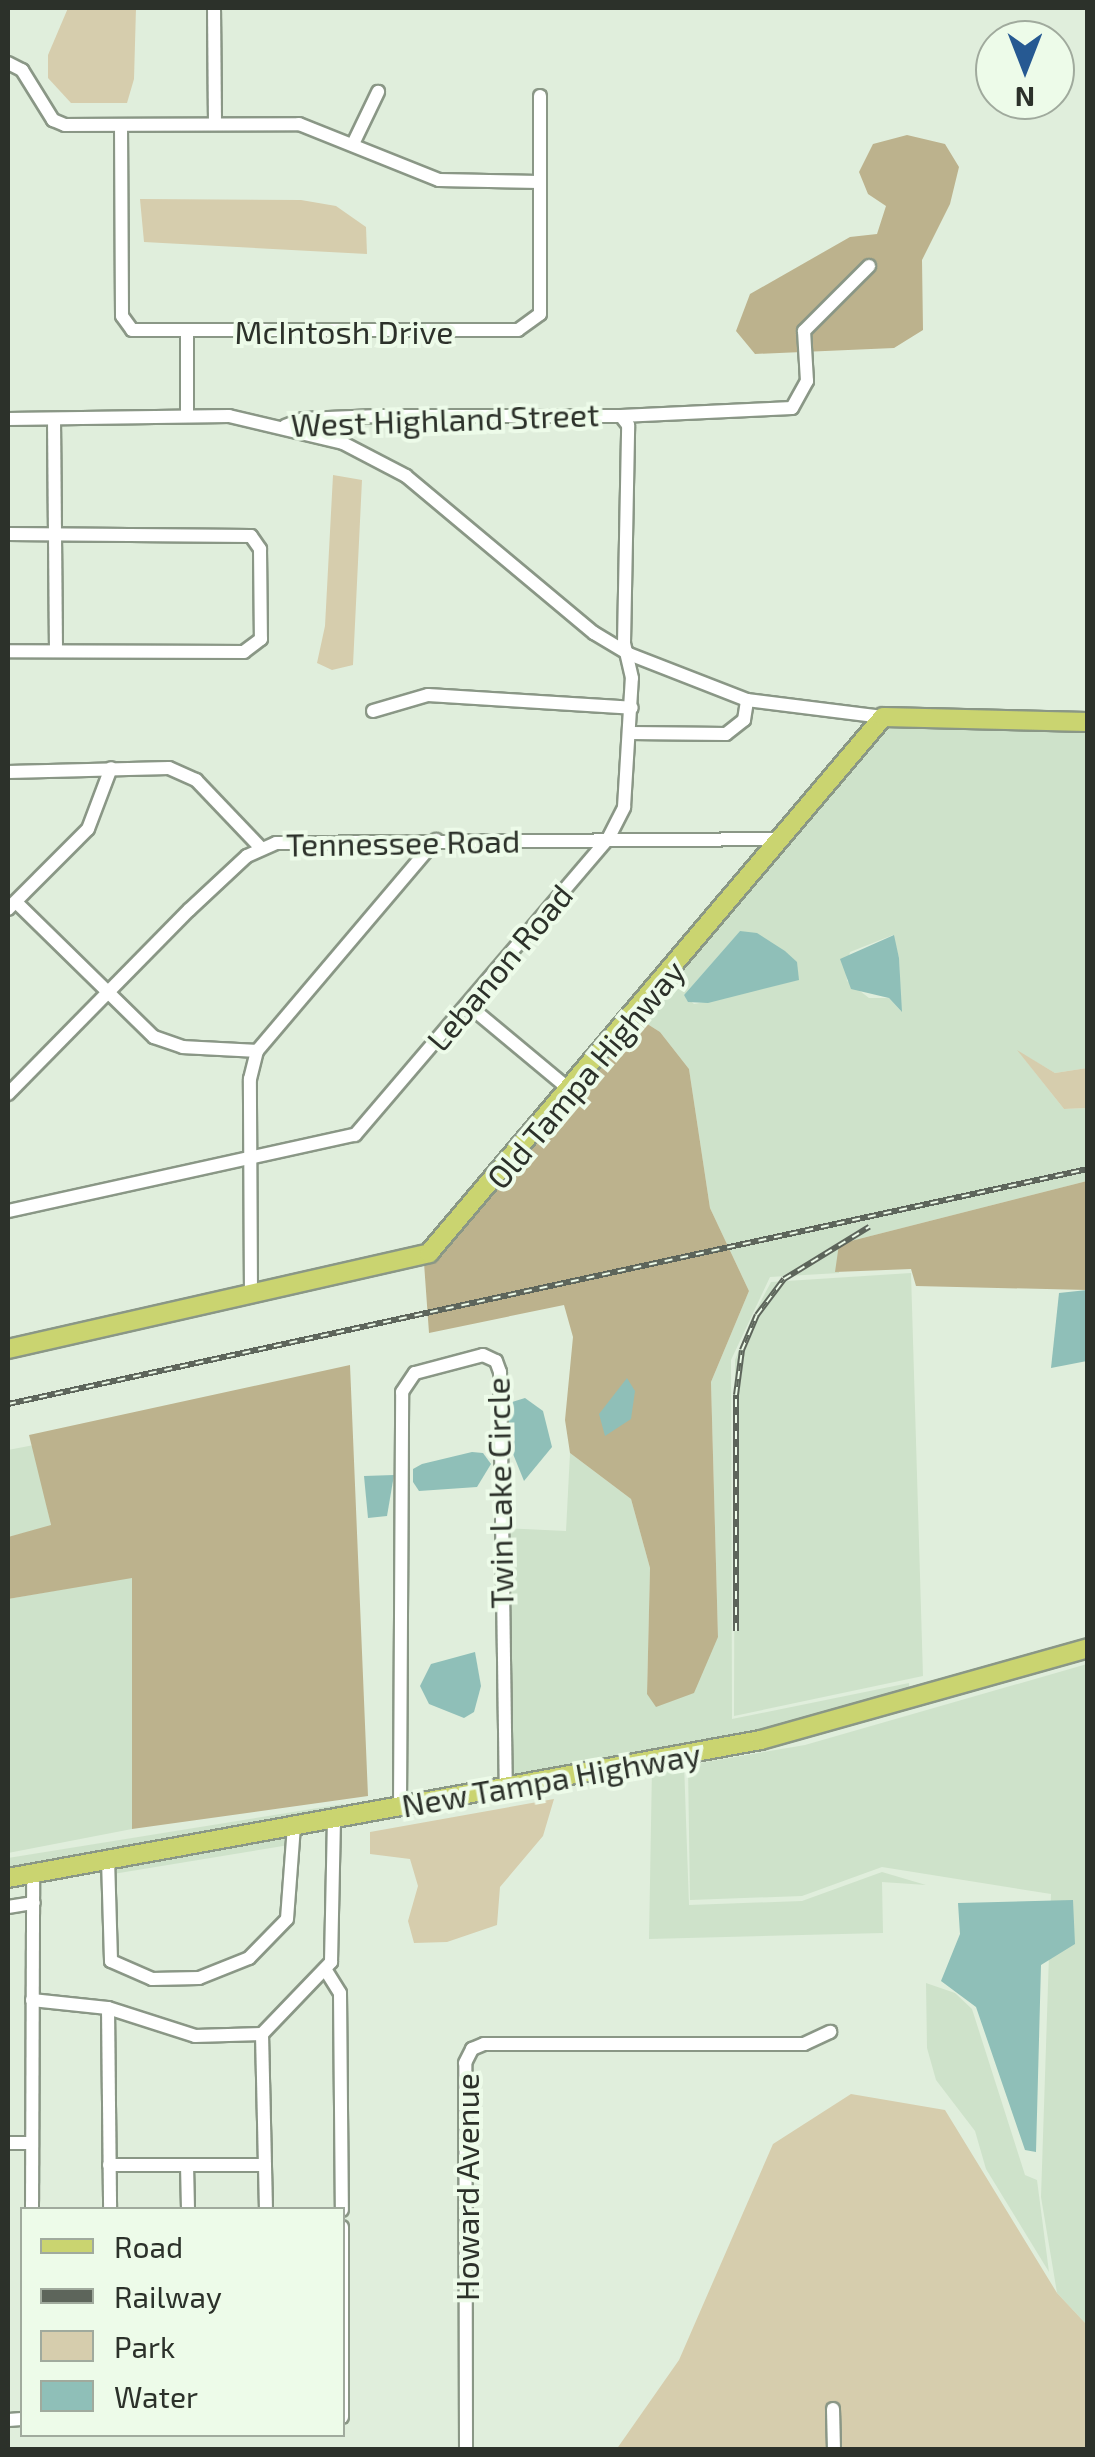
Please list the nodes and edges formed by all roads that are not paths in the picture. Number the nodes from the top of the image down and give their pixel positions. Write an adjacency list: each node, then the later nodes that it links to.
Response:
1 (214, 8): 5 (street)
2 (8, 63): 6 (street)
3 (378, 92): 7 (street)
4 (540, 96): 8 (street, McIntosh Drive)
5 (214, 124): 6 (street); 7 (street)
6 (120, 125): 10 (street, McIntosh Drive)
7 (352, 144): 8 (street)
8 (539, 182): 10 (street, McIntosh Drive)
9 (870, 266): 12 (street)
10 (187, 332): 11 (street)
11 (188, 416): 14 (street, West Highland Street); 15 (street, West Highland Street)
12 (621, 416): 15 (street, West Highland Street); 16 (street, West Highland Street)
13 (8, 420): 14 (street, West Highland Street)
14 (54, 420): 18 (street)
15 (285, 426): 21 (street)
16 (628, 436): 21 (street, Lebanon Road)
17 (8, 534): 18 (street)
18 (56, 534): 20 (street); 20 (street)
19 (8, 650): 20 (street)
20 (56, 650)
21 (629, 654): 22 (street); 23 (street, Lebanon Road)
22 (747, 700): 25 (street); 27 (street)
23 (632, 708): 24 (street); 27 (street, Lebanon Road)
24 (373, 711)
25 (883, 718): 26 (main road); 30 (main road, Old Tampa Highway)
26 (1088, 722)
27 (631, 733): 32 (street, Lebanon Road)
28 (112, 768): 29 (street); 33 (street); 34 (street)
29 (8, 772)
30 (780, 839): 32 (street, Tennessee Road); 38 (main road, Old Tampa Highway)
31 (436, 840): 32 (street, Tennessee Road); 33 (street, Tennessee Road); 37 (street)
32 (608, 840): 36 (street, Lebanon Road)
33 (261, 848): 35 (street, Tennessee Road)
34 (13, 907): 35 (street)
35 (107, 993): 37 (street); 39 (street, Tennessee Road)
36 (468, 1005): 38 (street); 40 (street, Lebanon Road)
37 (257, 1051): 40 (street)
38 (570, 1090): 42 (main road, Old Tampa Highway)
39 (8, 1094)
40 (250, 1160): 41 (street, Lebanon Road); 42 (street)
41 (8, 1211)
42 (251, 1295): 43 (main road, Old Tampa Highway)
43 (8, 1346)
44 (1088, 1648): 45 (main road, New Tampa Highway)
45 (506, 1789): 46 (main road, New Tampa Highway); 46 (street, Twin Lake Circle)
46 (400, 1807): 47 (main road, New Tampa Highway)
47 (334, 1818): 48 (main road, New Tampa Highway); 54 (street)
48 (294, 1826): 49 (main road, New Tampa Highway); 49 (street)
49 (108, 1860): 50 (main road, New Tampa Highway)
50 (33, 1873): 51 (main road, New Tampa Highway); 52 (street)
51 (8, 1878)
52 (34, 1903): 53 (street); 55 (street)
53 (8, 1907)
54 (325, 1969): 58 (street); 68 (street)
55 (32, 2000): 56 (street); 60 (street)
56 (108, 2008): 58 (street); 61 (street)
57 (830, 2032): 70 (street, Howard Avenue)
58 (262, 2034): 63 (street)
59 (8, 2143): 60 (street)
60 (32, 2144): 64 (street)
61 (109, 2165): 62 (street); 65 (street)
62 (187, 2165): 63 (street); 66 (street)
63 (266, 2165): 67 (street)
64 (32, 2207)
65 (110, 2207)
66 (188, 2207)
67 (266, 2207)
68 (342, 2207)
69 (833, 2409): 71 (street)
70 (466, 2450)
71 (834, 2450)

